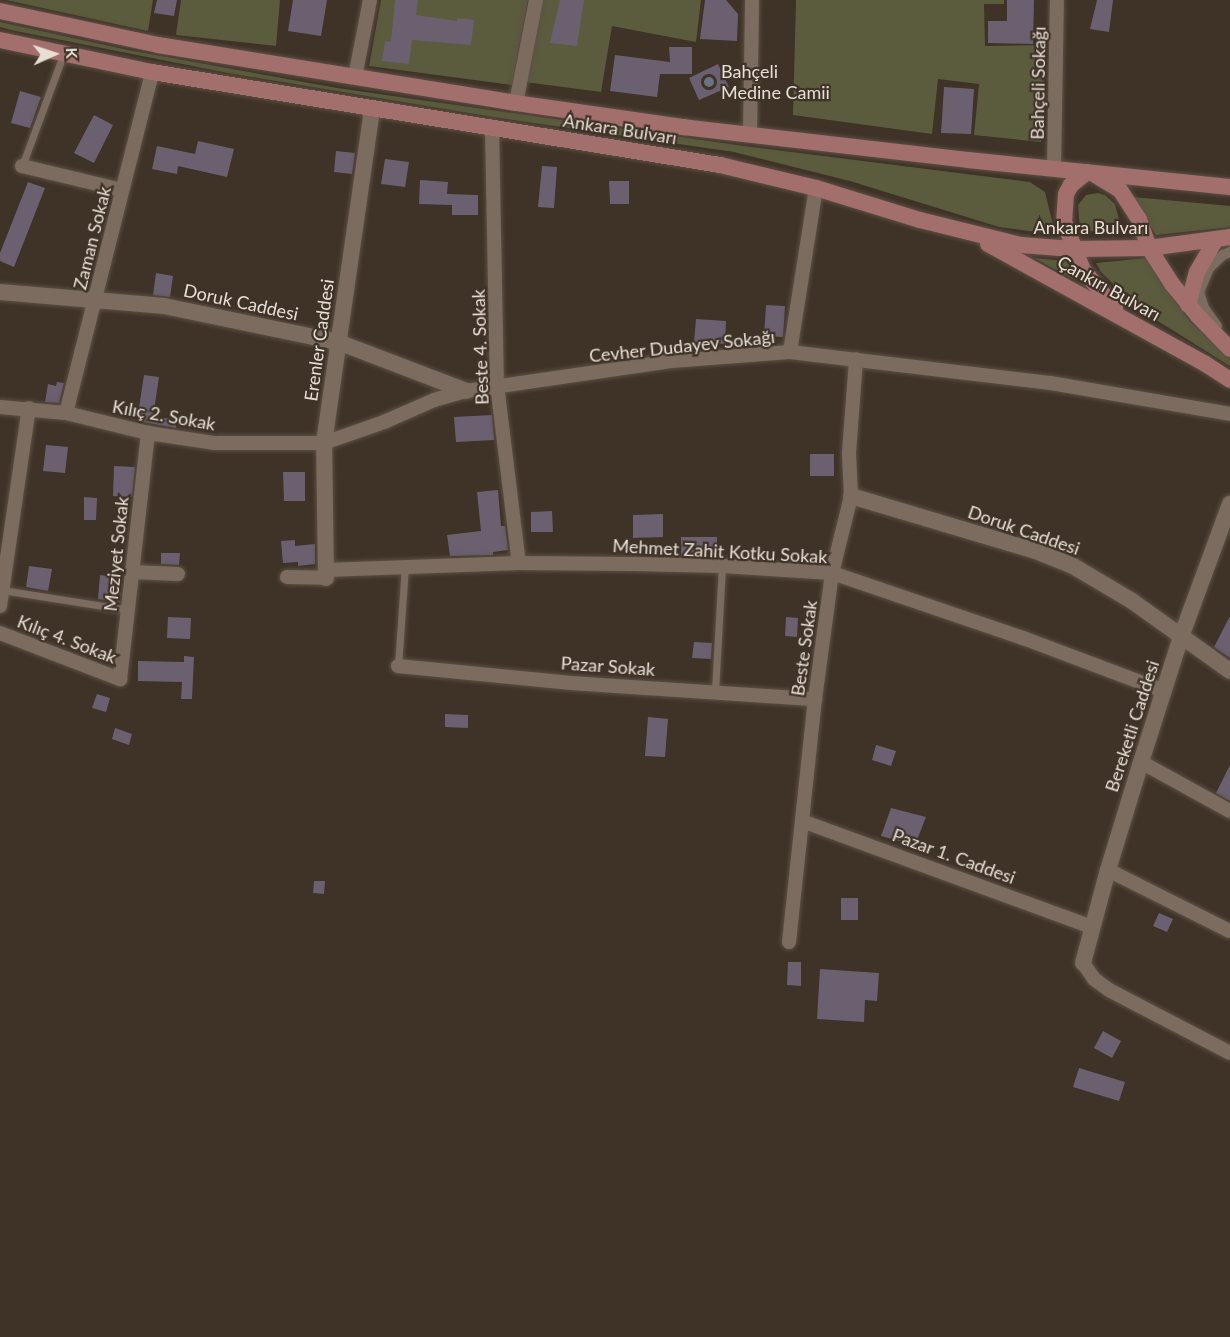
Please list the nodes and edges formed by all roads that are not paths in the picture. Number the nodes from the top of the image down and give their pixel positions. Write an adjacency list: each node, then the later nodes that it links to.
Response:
1 (370, 0): 9 (street)
2 (536, 0): 10 (street)
3 (752, 0): 13 (street)
4 (1058, 0): 15 (street, Bahçeli Sokağı)
5 (0, 11): 9 (main road, Ankara Bulvarı)
6 (0, 40): 7 (main road, Ankara Bulvarı)
7 (63, 55): 8 (main road, Ankara Bulvarı); 14 (lane)
8 (152, 72): 11 (main road, Ankara Bulvarı); 19 (street, Zaman Sokak)
9 (355, 77): 10 (main road, Ankara Bulvarı)
10 (516, 103): 13 (main road, Ankara Bulvarı)
11 (372, 110): 12 (main road, Ankara Bulvarı); 30 (street, Erenler Caddesi)
12 (492, 128): 18 (main road, Ankara Bulvarı); 35 (street, Beste 4. Sokak)
13 (750, 134): 15 (main road, Ankara Bulvarı)
14 (22, 166): 19 (street)
15 (1054, 167): 16 (main road, Ankara Bulvarı)
16 (1087, 172): 17 (main road, Ankara Bulvarı); 22 (main road, Çankırı Bulvarı); 23 (main road)
17 (1230, 187)
18 (816, 188): 20 (main road, Ankara Bulvarı); 32 (street)
19 (122, 190): 26 (street, Zaman Sokak)
20 (969, 233): 23 (main road, Ankara Bulvarı); 28 (main road, Çankırı Bulvarı)
21 (1223, 238): 22 (main road, Ankara Bulvarı); 27 (main road)
22 (1149, 248): 23 (main road, Ankara Bulvarı); 27 (main road, Çankırı Bulvarı)
23 (1073, 249): 28 (main road)
24 (1230, 252): 29 (street)
25 (0, 292): 26 (street, Doruk Caddesi)
26 (95, 299): 30 (street, Doruk Caddesi); 39 (street, Zaman Sokak)
27 (1188, 305): 31 (main road, Çankırı Bulvarı)
28 (1125, 319): 34 (main road, Çankırı Bulvarı)
29 (1230, 341)
30 (338, 342): 36 (street, Doruk Caddesi); 42 (street, Erenler Caddesi)
31 (1230, 349)
32 (790, 352): 33 (street, Cevher Dudayev Sokağı); 35 (street, Cevher Dudayev Sokağı)
33 (856, 359): 40 (street, Cevher Dudayev Sokağı); 43 (street, Beste Sokak)
34 (1230, 380)
35 (497, 385): 36 (street, Cevher Dudayev Sokağı); 45 (street, Beste 4. Sokak)
36 (466, 391): 42 (street, Cevher Dudayev Sokağı)
37 (0, 407): 38 (street, Kılıç 2. Sokak)
38 (29, 408): 39 (street, Kılıç 2. Sokak); 53 (street)
39 (66, 413): 41 (street, Kılıç 2. Sokak)
40 (1230, 414)
41 (148, 433): 42 (street, Kılıç 2. Sokak); 48 (street, Meziyet Sokak)
42 (324, 442): 51 (street, Erenler Caddesi)
43 (851, 496): 49 (street, Beste Sokak); 57 (street, Doruk Caddesi)
44 (1230, 504): 57 (street, Bereketli Caddesi)
45 (519, 563): 46 (street, Mehmet Zahit Kotku Sokak); 47 (street, Mehmet Zahit Kotku Sokak)
46 (722, 566): 49 (street, Mehmet Zahit Kotku Sokak); 61 (lane)
47 (405, 567): 51 (street, Mehmet Zahit Kotku Sokak); 58 (lane)
48 (132, 572): 50 (street); 55 (street, Meziyet Sokak)
49 (832, 573): 62 (street, Mehmet Zahit Kotku Sokak); 63 (street, Beste Sokak)
50 (178, 574)
51 (326, 574): 52 (street, Mehmet Zahit Kotku Sokak)
52 (287, 578)
53 (2, 590): 54 (street); 55 (lane)
54 (0, 606)
55 (128, 610): 60 (street, Meziyet Sokak)
56 (0, 633): 60 (street, Kılıç 4. Sokak)
57 (1181, 637): 59 (street, Doruk Caddesi); 62 (street, Bereketli Caddesi)
58 (398, 666): 61 (street, Pazar Sokak)
59 (1230, 671)
60 (120, 679)
61 (715, 691): 63 (street, Pazar Sokak)
62 (1164, 691): 64 (street, Bereketli Caddesi)
63 (815, 699): 66 (street, Beste Sokak)
64 (1141, 762): 65 (street); 67 (street, Bereketli Caddesi)
65 (1230, 812)
66 (802, 821): 68 (street, Pazar 1. Caddesi); 70 (street, Beste Sokak)
67 (1107, 870): 68 (street, Bereketli Caddesi); 69 (street)
68 (1092, 927): 71 (street, Bereketli Caddesi)
69 (1230, 931)
70 (789, 942)
71 (1083, 963): 72 (street)
72 (1230, 1053)

